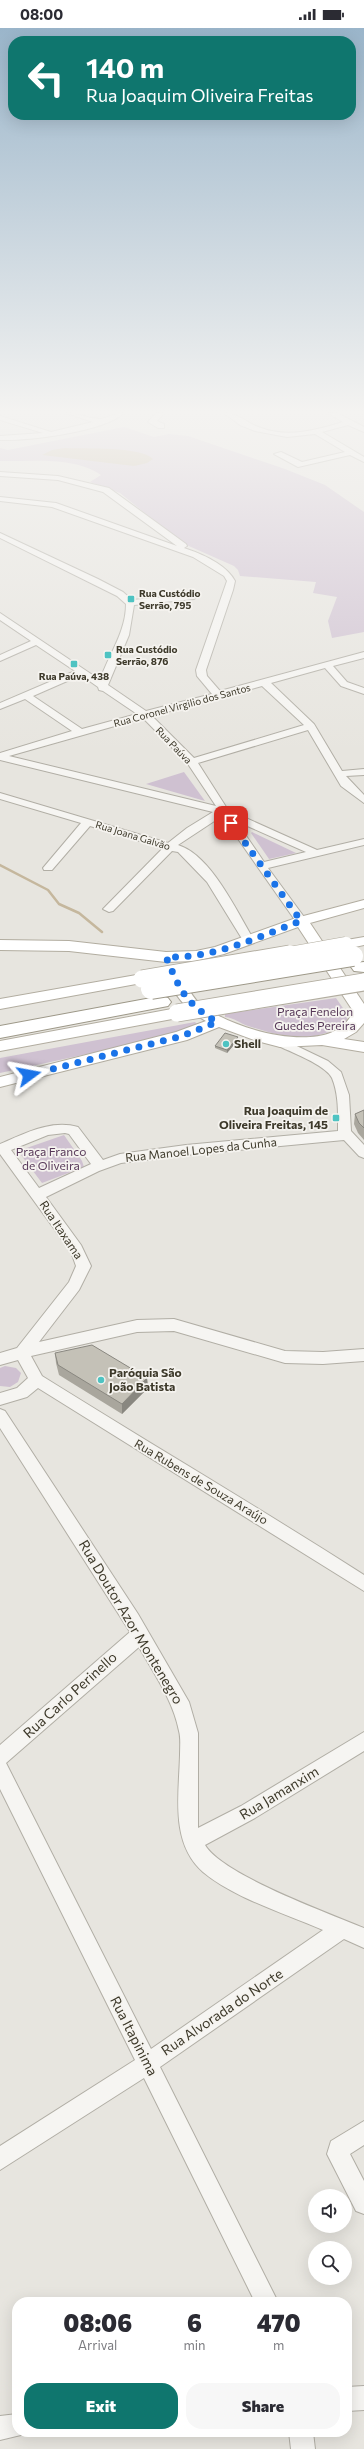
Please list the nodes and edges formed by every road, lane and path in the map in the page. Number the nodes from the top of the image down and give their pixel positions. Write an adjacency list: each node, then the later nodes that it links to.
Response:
1 (113, 526): 4 (street)
2 (156, 526): 4 (street)
3 (0, 535): 6 (street)
4 (196, 555): 19 (street)
5 (194, 596): 6 (street)
6 (130, 602): 16 (street)
7 (0, 616): 8 (street, Rua Paúva)
8 (38, 641): 10 (street); 12 (street, Rua Paúva)
9 (364, 655): 11 (street, Rua Coronel Virgilio dos Santos)
10 (0, 658)
11 (327, 665): 13 (street); 14 (street, Rua Coronel Virgilio dos Santos)
12 (81, 672): 16 (street, Rua Paúva); 18 (street)
13 (340, 681): 15 (street); 17 (street)
14 (264, 682): 19 (street, Rua Coronel Virgilio dos Santos); 22 (street)
15 (364, 682)
16 (102, 688): 21 (street, Rua Paúva)
17 (364, 690)
18 (25, 695): 20 (street); 23 (street)
19 (218, 695): 21 (street, Rua Coronel Virgilio dos Santos)
20 (0, 706)
21 (145, 715): 23 (street, Rua Coronel Virgilio dos Santos); 25 (street, Rua Paúva)
22 (311, 726): 25 (street); 27 (street)
23 (80, 732): 24 (street, Rua Coronel Virgilio dos Santos)
24 (0, 756): 30 (street)
25 (192, 762): 30 (street, Rua Paúva)
26 (364, 772): 27 (street)
27 (338, 774): 29 (street)
28 (0, 796): 31 (street, Rua Joana Galvão)
29 (363, 798)
30 (223, 811): 33 (street); 34 (street); 35 (street, Rua Paúva)
31 (88, 822): 33 (street, Rua Joana Galvão); 36 (street)
32 (364, 842): 34 (street)
33 (172, 846): 38 (street); 41 (street, Rua Joana Galvão)
34 (318, 854): 35 (street)
35 (262, 866): 40 (street, Rua Paúva)
36 (48, 868)
37 (364, 904): 39 (main road)
38 (109, 909)
39 (331, 913): 40 (main road); 42 (main road)
40 (301, 921): 41 (main road); 42 (main road)
41 (248, 940): 45 (main road)
42 (315, 940): 45 (main road); 52 (main road)
43 (364, 941): 47 (main road)
44 (0, 945): 46 (main road)
45 (219, 951): 46 (main road)
46 (166, 957): 54 (main road)
47 (358, 962): 50 (highway); 50 (main road, bridge); 58 (main road, bridge)
48 (86, 987): 49 (main road); 50 (main road); 51 (main road)
49 (0, 990)
50 (152, 990): 53 (highway); 55 (highway)
51 (0, 1004)
52 (363, 1014): 56 (main road)
53 (0, 1018)
54 (217, 1022): 57 (main road); 60 (main road)
55 (0, 1032)
56 (318, 1041): 57 (main road); 59 (main road)
57 (280, 1042): 61 (street)
58 (0, 1046)
59 (364, 1047)
60 (0, 1082)
61 (347, 1135): 63 (street); 64 (street, Rua Manoel Lopes da Cunha)
62 (1, 1148): 64 (street); 65 (street, Rua Itaxama)
63 (364, 1153)
64 (100, 1166): 65 (street, Rua Manoel Lopes da Cunha)
65 (37, 1195): 66 (street, Rua Itaxama)
66 (22, 1353): 67 (street); 68 (street); 69 (street)
67 (364, 1354)
68 (0, 1359)
69 (37, 1380): 70 (street); 72 (street, Rua Rubens de Souza Araújo)
70 (0, 1399)
71 (0, 1415): 73 (street, Rua Doutor Azor Montenegro)
72 (364, 1584)
73 (140, 1634): 75 (street, Rua Carlo Perinello); 77 (street, Rua Doutor Azor Montenegro)
74 (364, 1741): 77 (street, Rua Jamanxim)
75 (0, 1757)
76 (0, 1770): 80 (street, Rua Itapinima)
77 (192, 1842): 78 (street, Rua Doutor Azor Montenegro)
78 (342, 1929): 79 (street, Rua Doutor Azor Montenegro); 80 (street, Rua Alvorada do Norte)
79 (364, 1938)
80 (148, 2063): 82 (street, Rua Alvorada do Norte); 84 (street, Rua Itapinima)
81 (364, 2132): 83 (street)
82 (0, 2159)
83 (364, 2203)
84 (265, 2297)
85 (364, 2398): 86 (street)
86 (352, 2399)
87 (12, 2427): 88 (street)
88 (0, 2428)
89 (302, 2437): 90 (street)
90 (303, 2449)

